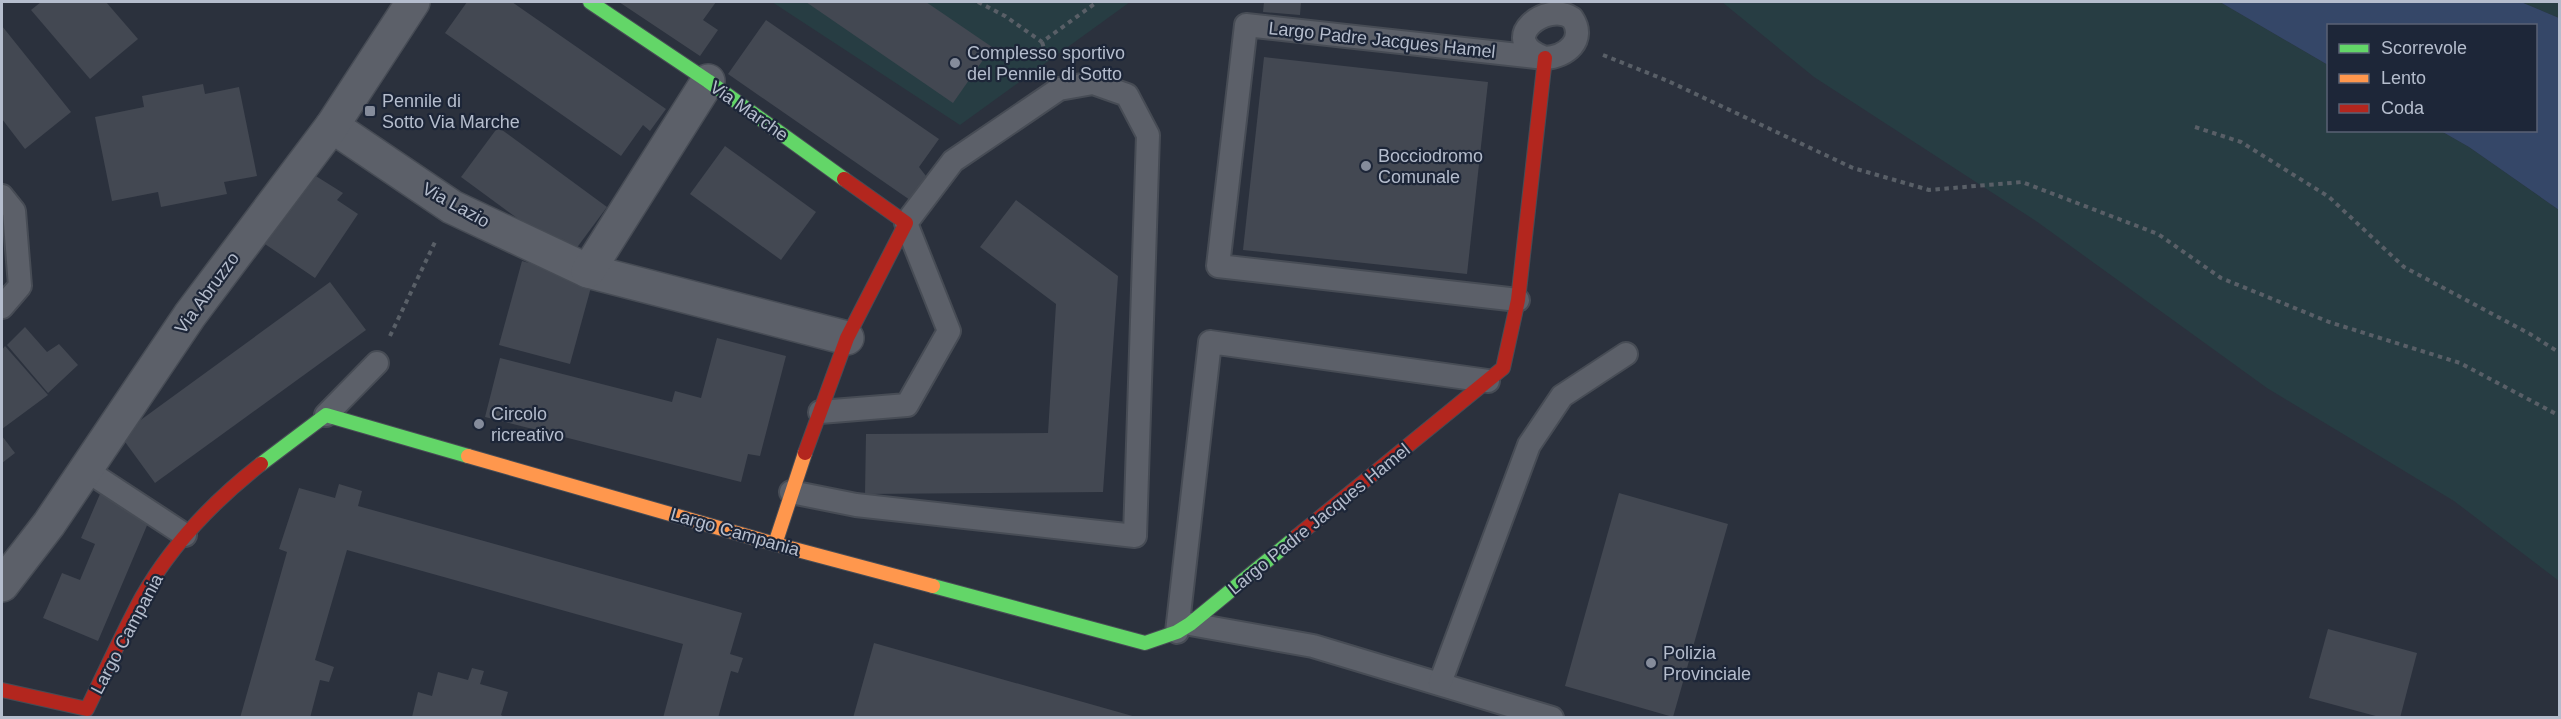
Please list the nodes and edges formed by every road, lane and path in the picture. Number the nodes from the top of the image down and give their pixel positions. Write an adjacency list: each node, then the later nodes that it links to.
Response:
1 (413, 2): 8 (street, Via Abruzzo)
2 (590, 2): 7 (street, Via Marche)
3 (978, 2): 4 (path)
4 (1096, 2)
5 (1574, 43): 6 (lane, Largo Padre Jacques Hamel); 6 (lane); 23 (path)
6 (1545, 58): 14 (street, Largo Padre Jacques Hamel); 14 (lane, Largo Padre Jacques Hamel)
7 (708, 81): 12 (street, Via Marche); 13 (street)
8 (332, 126): 11 (street, Via Lazio); 24 (street, Via Abruzzo)
9 (2195, 127): 17 (path)
10 (2, 196): 15 (lane)
11 (452, 207): 13 (street, Via Lazio); 19 (path)
12 (906, 223): 16 (street); 21 (lane); 25 (lane)
13 (588, 271): 16 (street, Via Lazio)
14 (1518, 300): 20 (street, Largo Padre Jacques Hamel)
15 (2, 307)
16 (847, 338): 21 (street)
17 (2559, 353)
18 (1626, 354): 31 (lane)
19 (377, 363): 22 (lane, Largo Campania)
20 (1488, 381): 29 (street, Largo Padre Jacques Hamel); 29 (lane)
21 (820, 412): 25 (street)
22 (326, 416): 26 (street, Largo Campania); 27 (street, Largo Campania)
23 (2559, 416)
24 (86, 470): 26 (lane); 28 (street, Via Abruzzo)
25 (791, 492): 27 (street)
26 (185, 535): 32 (street, Largo Campania)
27 (775, 544): 30 (street, Largo Campania)
28 (2, 585)
29 (1183, 628): 30 (street, Largo Padre Jacques Hamel); 31 (lane)
30 (1145, 643)
31 (1440, 683): 33 (lane)
32 (2, 690)
33 (1551, 717)

